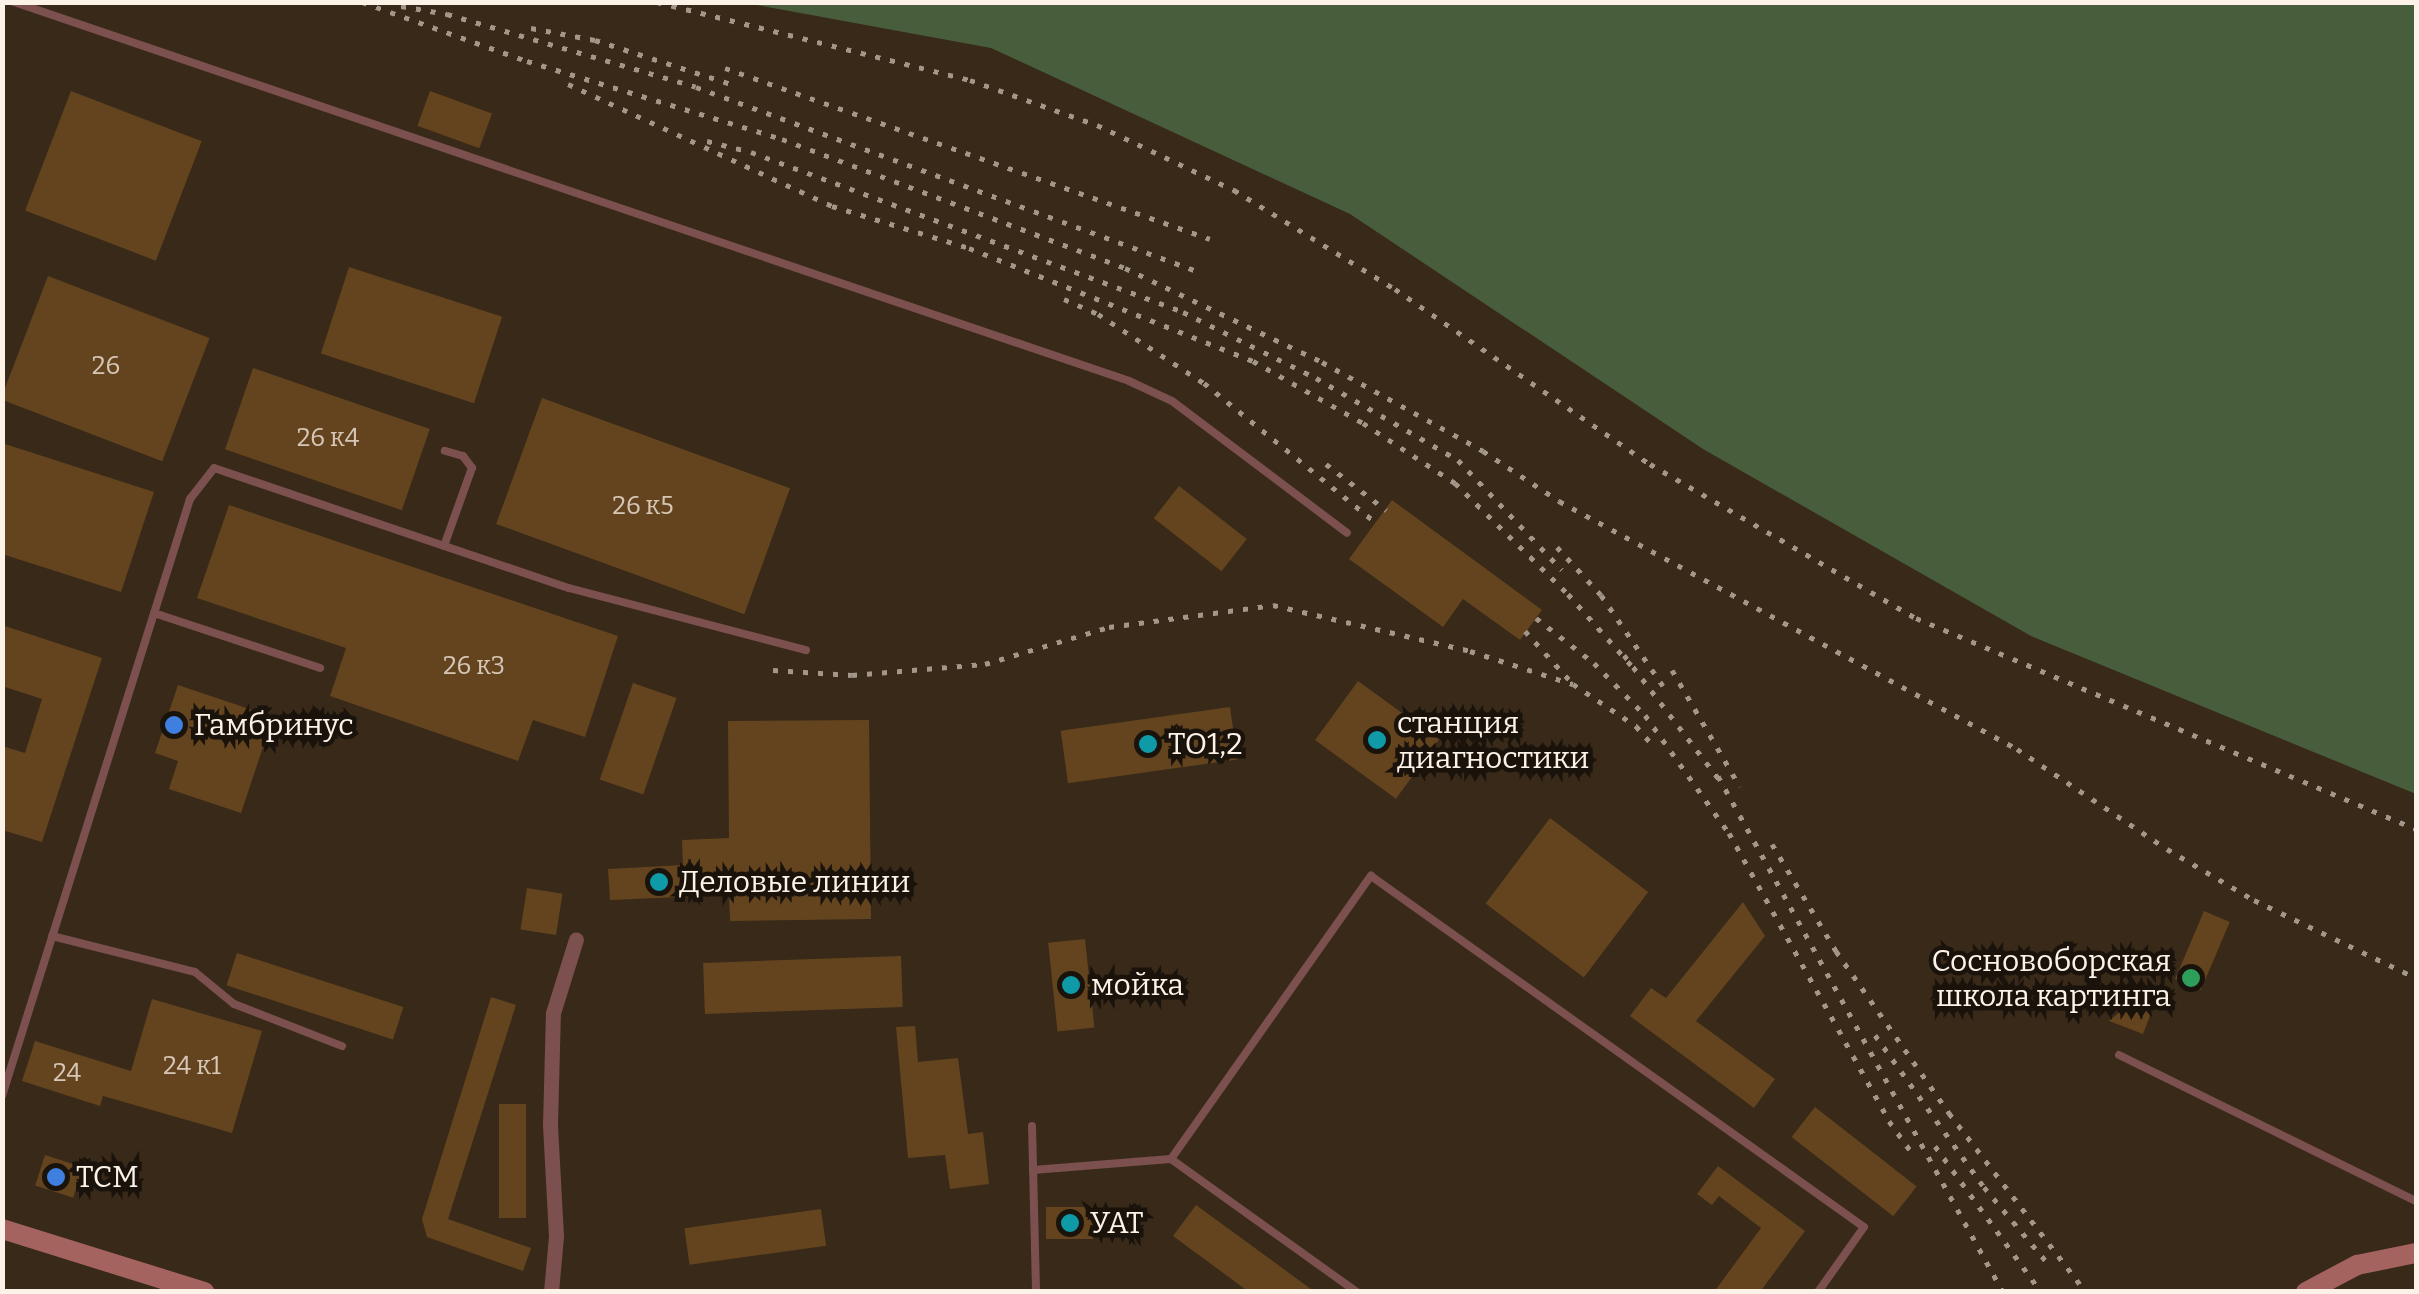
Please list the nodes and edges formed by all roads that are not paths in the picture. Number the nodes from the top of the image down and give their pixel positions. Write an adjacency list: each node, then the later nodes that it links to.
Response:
1 (14, 2): 3 (lane)
2 (445, 451): 4 (lane)
3 (1347, 534)
4 (444, 546): 5 (lane); 6 (lane)
5 (154, 613): 7 (lane); 8 (lane)
6 (806, 650)
7 (320, 668)
8 (52, 936): 10 (lane); 12 (lane)
9 (576, 940): 20 (street)
10 (342, 1046)
11 (2119, 1055): 16 (lane)
12 (2, 1096)
13 (1032, 1126): 15 (lane)
14 (1171, 1159): 15 (lane); 22 (lane); 23 (lane)
15 (1032, 1170): 21 (lane)
16 (2416, 1201)
17 (2, 1229): 19 (main road)
18 (2416, 1252): 24 (main road)
19 (204, 1292)
20 (550, 1292)
21 (1036, 1292)
22 (1357, 1292)
23 (1818, 1292)
24 (2306, 1292)

